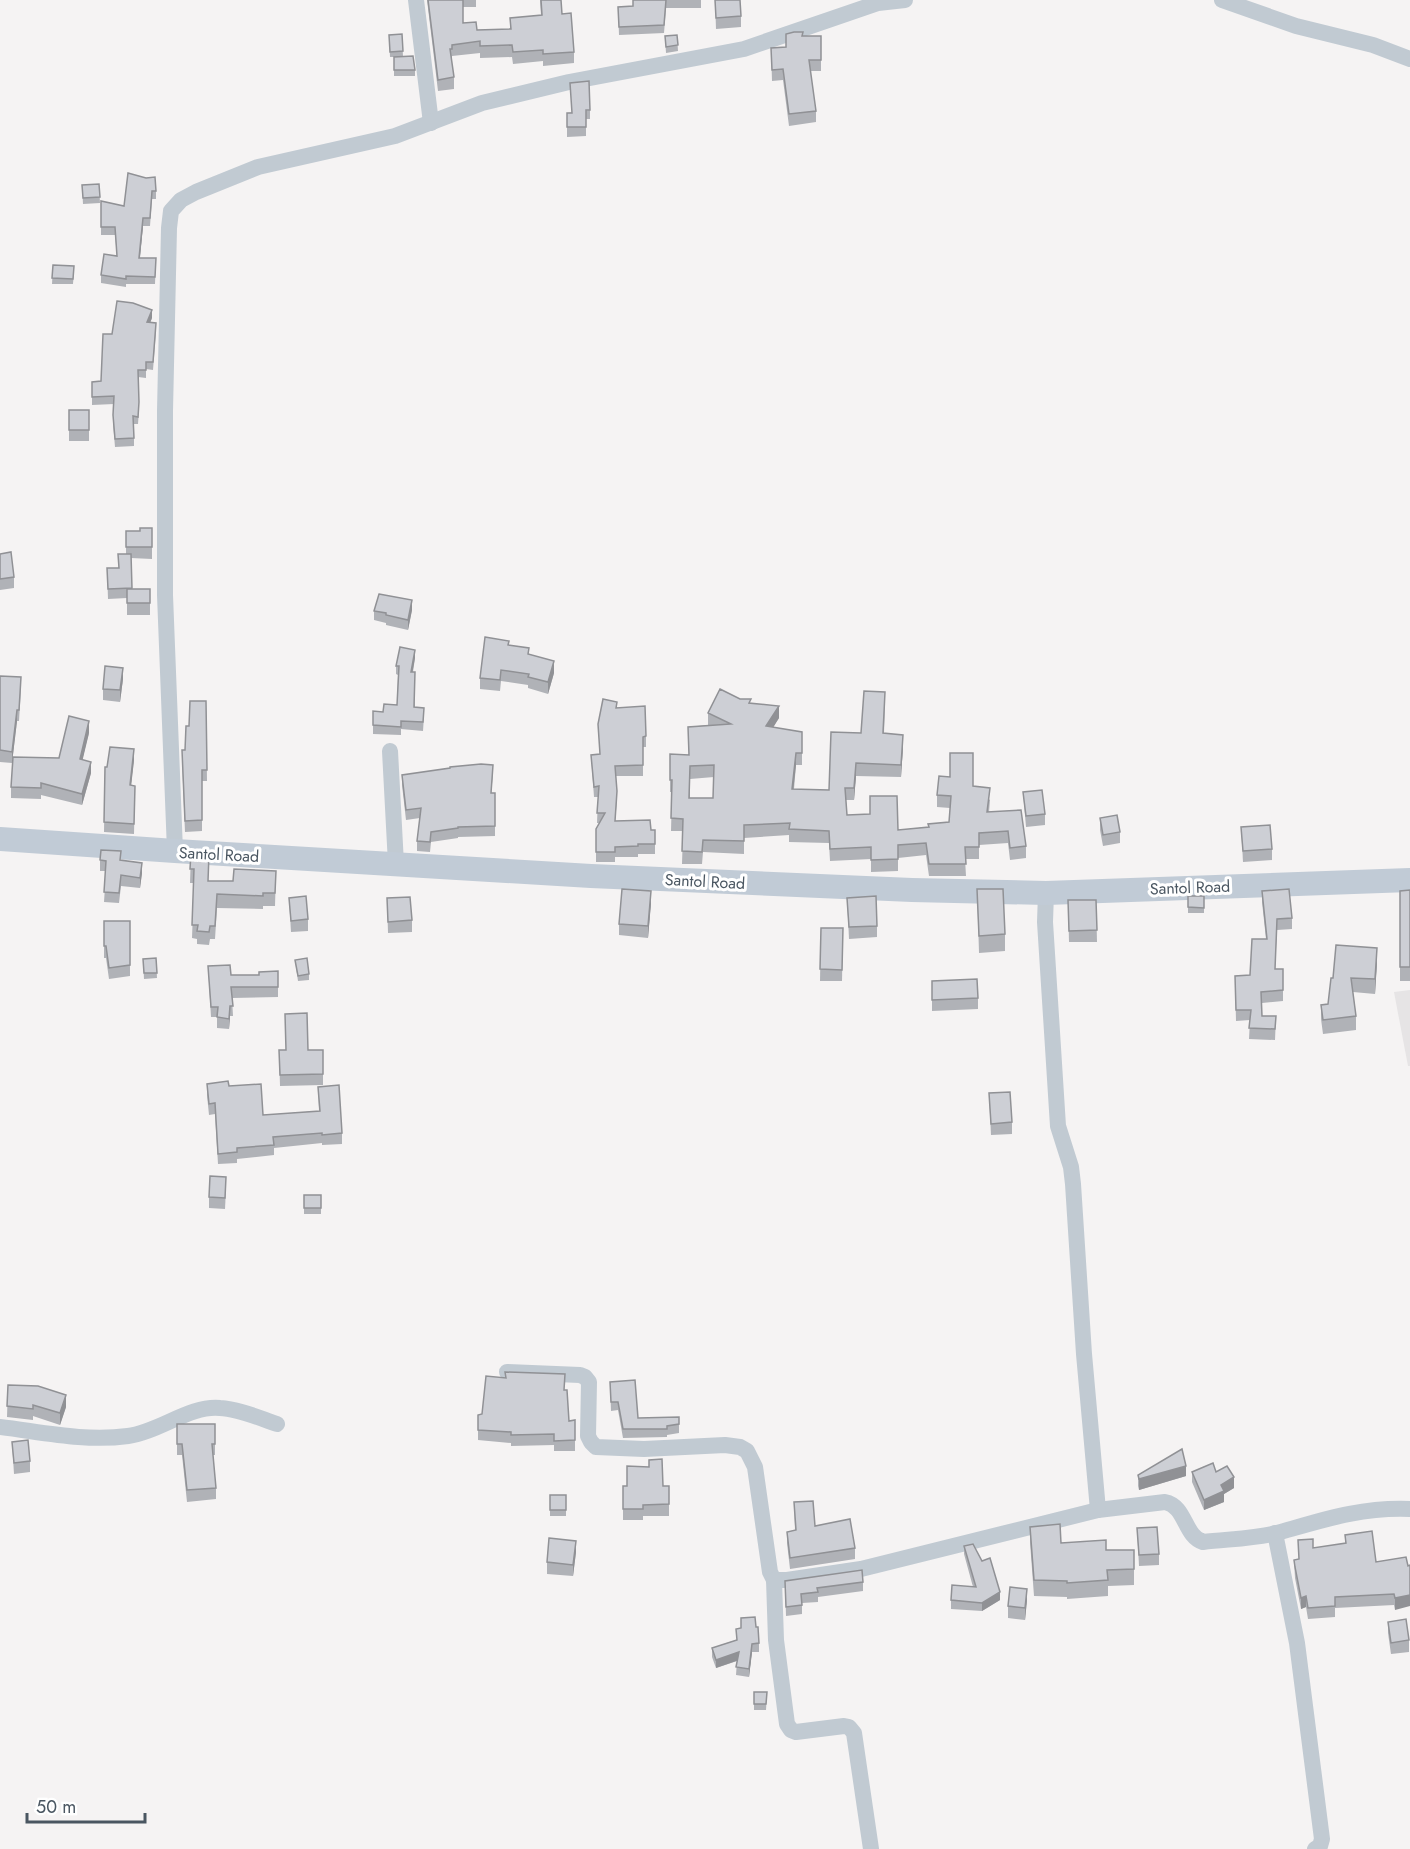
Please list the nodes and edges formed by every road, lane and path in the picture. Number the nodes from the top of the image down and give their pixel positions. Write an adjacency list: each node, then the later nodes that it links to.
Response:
1 (416, 0): 5 (street)
2 (905, 0): 5 (street)
3 (1222, 0): 4 (street)
4 (1410, 59)
5 (431, 123): 8 (street)
6 (390, 751): 9 (street)
7 (0, 839): 8 (main road, Santol Road)
8 (175, 851): 9 (main road, Santol Road)
9 (396, 864): 11 (main road, Santol Road)
10 (1410, 880): 11 (main road, Santol Road)
11 (1047, 893): 16 (street)
12 (507, 1372): 18 (street)
13 (277, 1424): 14 (street)
14 (0, 1427)
15 (1410, 1509): 17 (street)
16 (1098, 1510): 17 (street); 18 (street)
17 (1275, 1533): 20 (street)
18 (774, 1580): 19 (street)
19 (871, 1849)
20 (1315, 1849)

